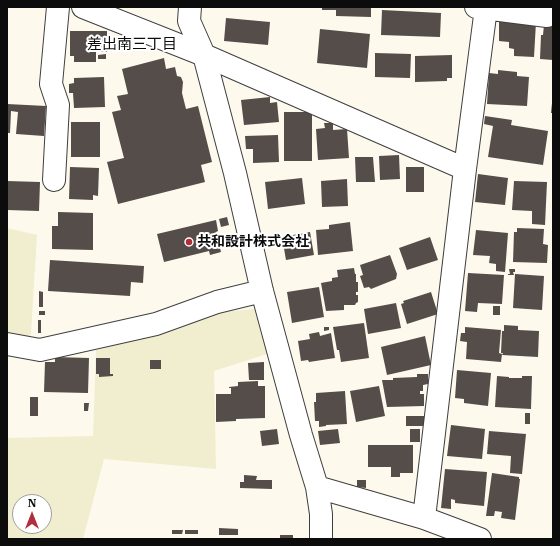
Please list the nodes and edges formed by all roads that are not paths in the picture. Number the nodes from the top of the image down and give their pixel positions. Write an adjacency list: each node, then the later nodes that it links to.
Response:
1 (58, 7): 8 (street)
2 (83, 7): 6 (street)
3 (190, 7): 6 (street)
4 (481, 8): 5 (street); 7 (street)
5 (547, 16)
6 (204, 55): 7 (street); 9 (street)
7 (464, 169): 12 (street)
8 (54, 180)
9 (262, 291): 10 (street); 11 (street)
10 (7, 344)
11 (317, 487): 12 (street); 13 (street)
12 (424, 518): 14 (street)
13 (321, 539)
14 (480, 539)

